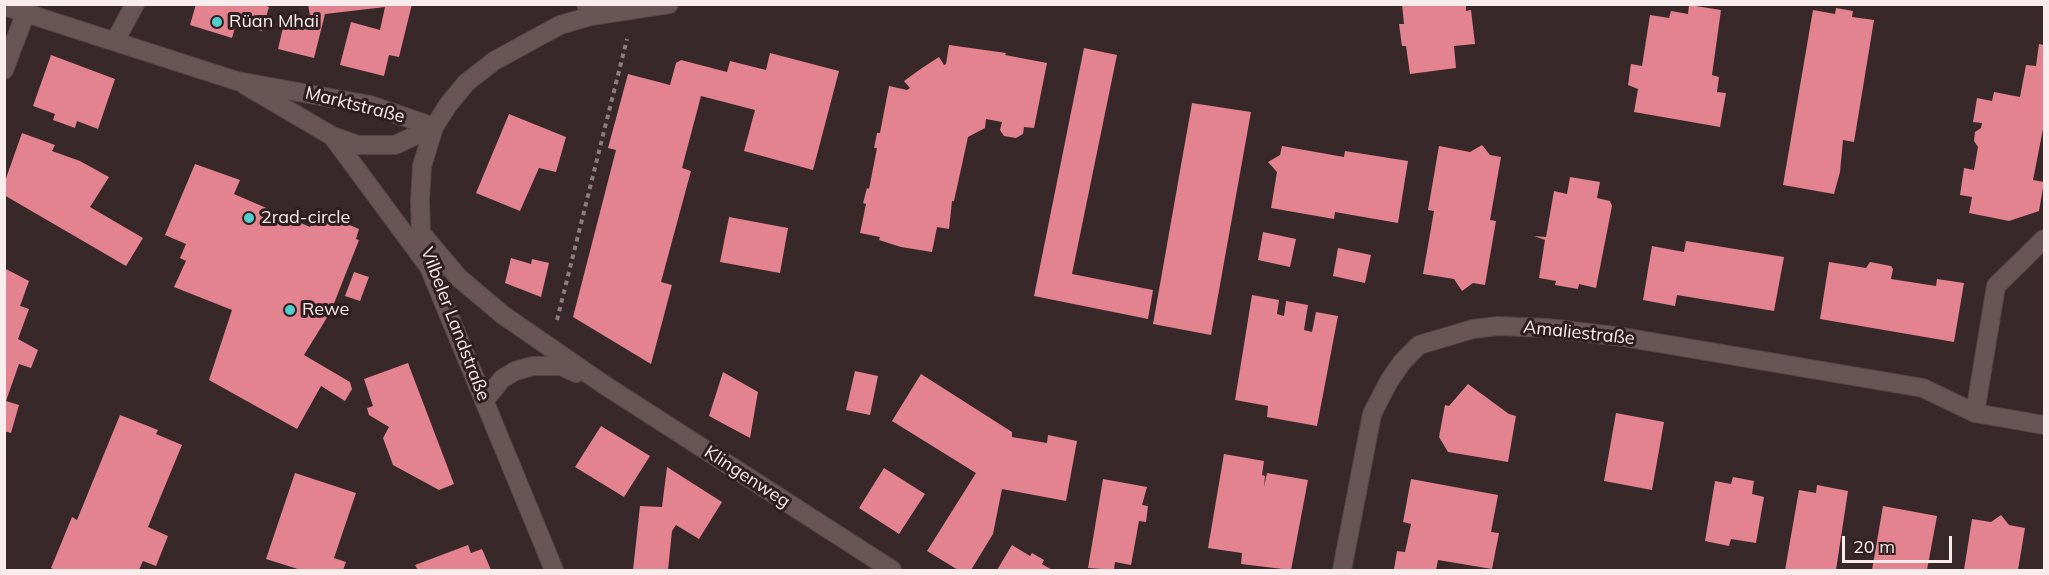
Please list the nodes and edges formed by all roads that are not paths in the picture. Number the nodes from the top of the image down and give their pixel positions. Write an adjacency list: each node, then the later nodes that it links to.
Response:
1 (135, 4): 6 (street)
2 (669, 4): 4 (street, Vilbeler Landstraße)
3 (4, 6): 5 (street, Marktstraße)
4 (589, 10): 9 (street, Vilbeler Landstraße)
5 (26, 12): 6 (street, Marktstraße); 7 (street)
6 (115, 41): 8 (street, Marktstraße)
7 (4, 70)
8 (237, 81): 9 (street, Marktstraße); 10 (street, Marktstraße)
9 (434, 127): 10 (street, Marktstraße); 11 (street, Vilbeler Landstraße)
10 (332, 136): 13 (street)
11 (421, 233): 13 (street, Vilbeler Landstraße); 14 (street, Klingenweg)
12 (2044, 239): 16 (street)
13 (429, 267): 15 (street, Vilbeler Landstraße)
14 (603, 384): 15 (street, Klingenweg); 19 (street, Klingenweg)
15 (484, 401): 18 (street, Vilbeler Landstraße)
16 (1975, 413): 17 (street, Amaliestraße); 20 (street, Amaliestraße)
17 (2044, 425)
18 (554, 570)
19 (892, 570)
20 (1342, 570)

